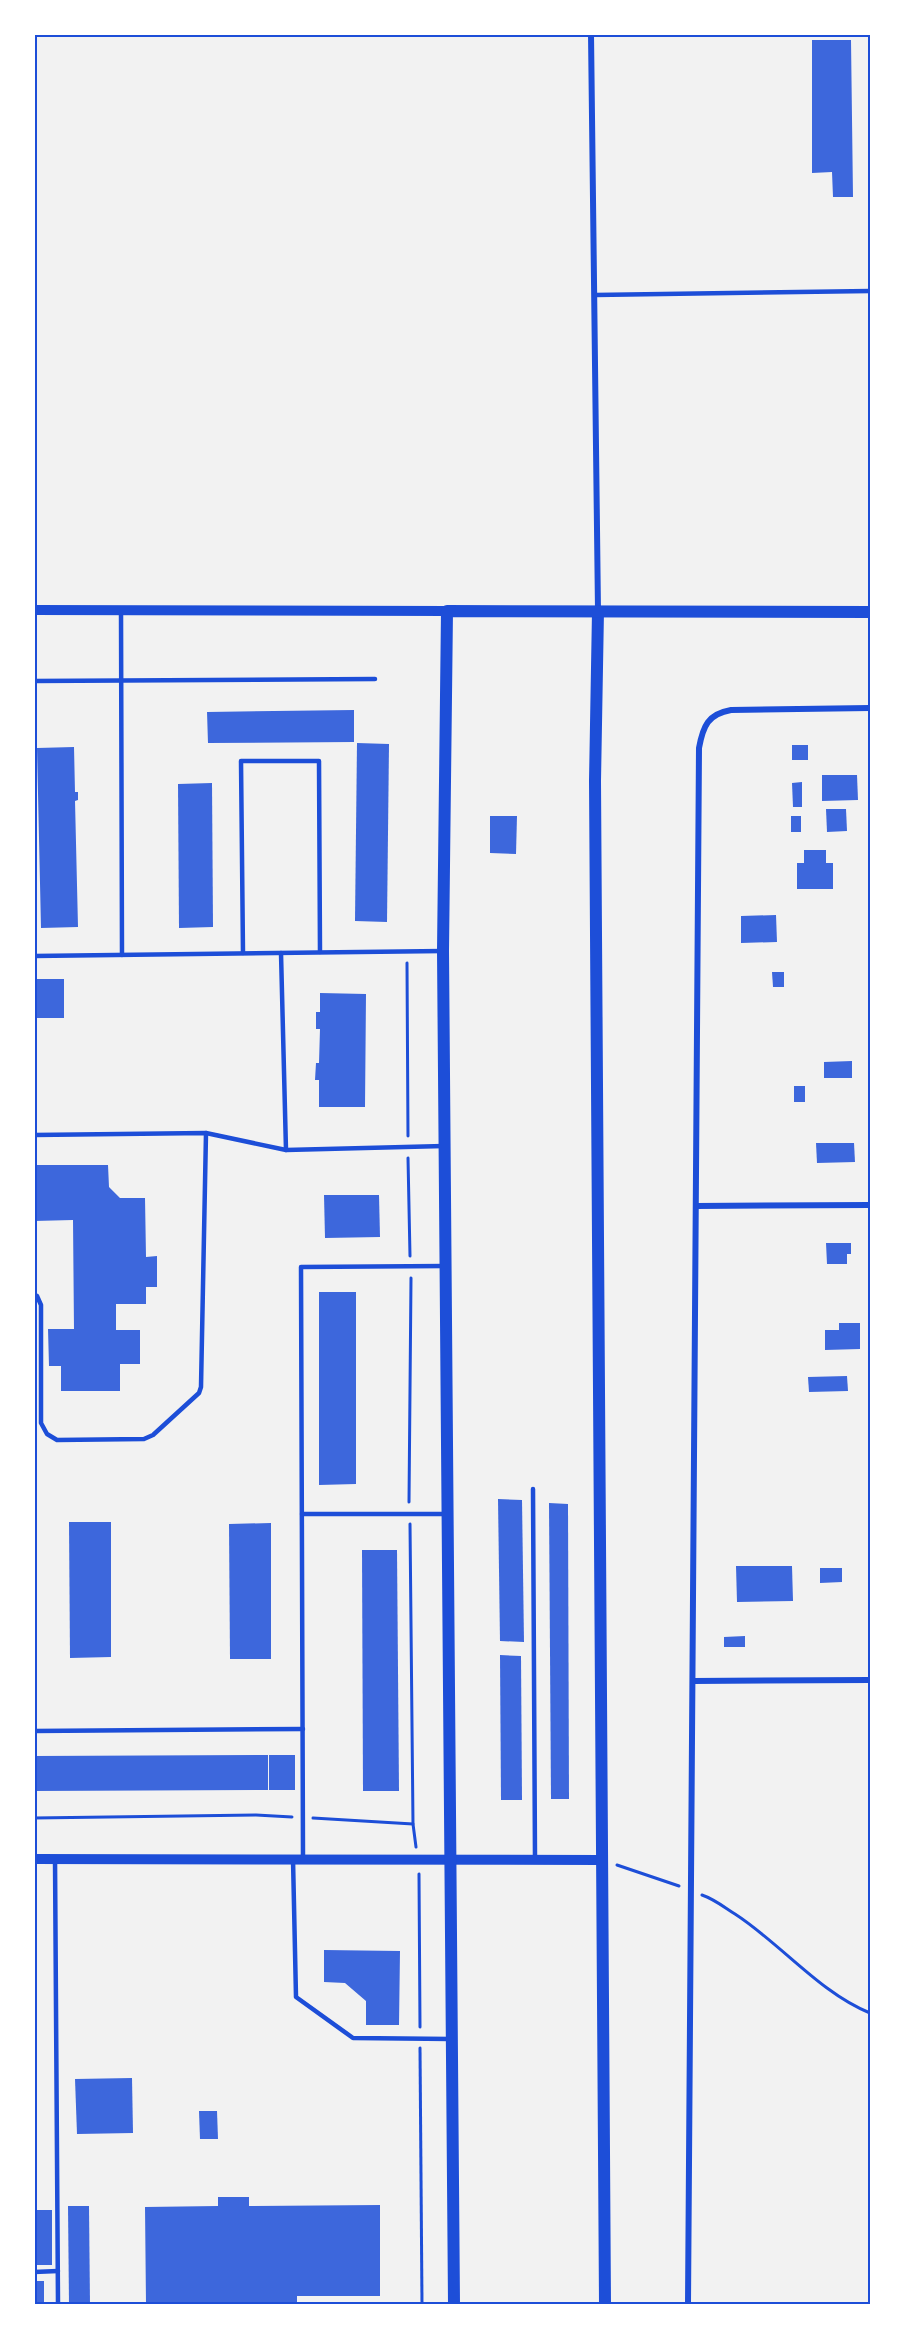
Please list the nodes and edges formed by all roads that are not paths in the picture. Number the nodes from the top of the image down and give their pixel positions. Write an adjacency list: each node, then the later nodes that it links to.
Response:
1 (591, 34): 3 (street)
2 (870, 291): 3 (lane)
3 (595, 295): 7 (street)
4 (34, 610): 5 (street)
5 (121, 610): 6 (street); 10 (lane)
6 (447, 611): 7 (main road); 13 (main road)
7 (598, 611): 8 (main road); 39 (main road)
8 (870, 612)
9 (375, 679): 10 (lane)
10 (121, 680): 11 (lane); 17 (lane)
11 (34, 681)
12 (870, 708): 24 (street)
13 (443, 951): 14 (lane); 21 (main road)
14 (320, 952): 15 (lane); 16 (lane)
15 (243, 953): 16 (lane); 17 (lane)
16 (281, 953): 22 (lane)
17 (122, 955): 18 (lane)
18 (34, 956)
19 (206, 1133): 20 (lane); 22 (lane); 26 (lane)
20 (34, 1135)
21 (445, 1146): 22 (lane); 25 (main road)
22 (286, 1150)
23 (870, 1205): 24 (street)
24 (696, 1206): 31 (street)
25 (445, 1266): 28 (lane); 29 (main road)
26 (34, 1295)
27 (533, 1489): 38 (lane)
28 (302, 1514): 29 (lane); 32 (lane)
29 (447, 1514): 37 (main road)
30 (870, 1680): 31 (street)
31 (693, 1681): 46 (street)
32 (303, 1729): 33 (lane); 36 (lane)
33 (34, 1731)
34 (55, 1858): 35 (street); 36 (street); 41 (lane)
35 (34, 1859)
36 (298, 1859): 37 (street); 40 (lane)
37 (449, 1859): 38 (street); 40 (main road)
38 (535, 1859): 39 (street)
39 (602, 1860): 45 (main road)
40 (452, 2039): 44 (main road)
41 (57, 2271): 42 (lane); 43 (lane)
42 (34, 2272)
43 (58, 2304)
44 (454, 2304)
45 (605, 2304)
46 (688, 2304)

